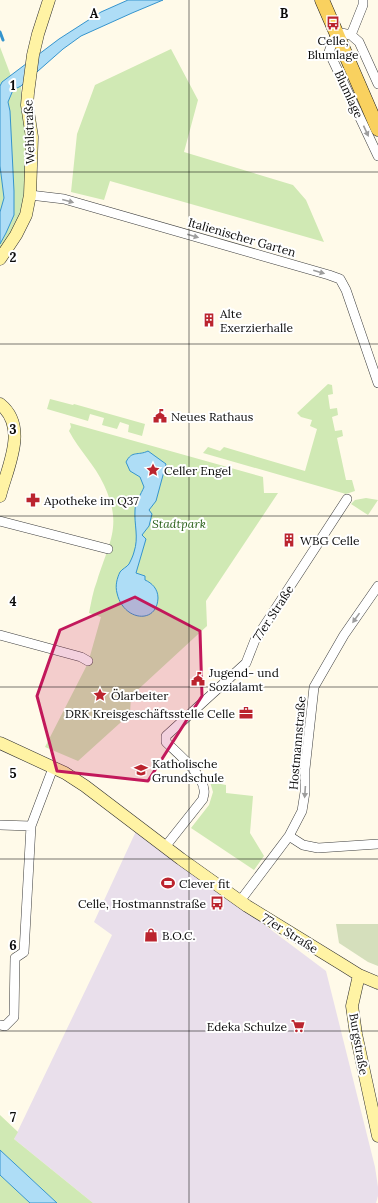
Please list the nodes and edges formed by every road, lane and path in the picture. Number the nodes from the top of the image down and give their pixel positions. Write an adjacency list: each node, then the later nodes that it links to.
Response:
1 (49, 0): 10 (street, Wehlstraße)
2 (322, 0): 4 (main road, Blumlage)
3 (363, 0): 5 (street)
4 (336, 32): 5 (street); 7 (main road, Blumlage)
5 (351, 35): 6 (street)
6 (378, 84)
7 (364, 113): 8 (main road, Blumlage); 9 (street, Blumlage, one-way to 9)
8 (378, 129)
9 (378, 156)
10 (30, 195): 11 (street, Wehlstraße); 12 (street, Italienischer Garten, one-way to 12)
11 (0, 259)
12 (378, 383)
13 (0, 404): 14 (street)
14 (0, 496)
15 (347, 499): 28 (street, 77er Straße)
16 (0, 520): 17 (street)
17 (108, 549)
18 (378, 586): 19 (street, Hostmannstraße)
19 (375, 598): 26 (street, Hostmannstraße, one-way to 26)
20 (0, 635): 21 (street)
21 (88, 661)
22 (0, 743): 23 (street, 77er Straße)
23 (53, 768): 25 (street); 28 (street, 77er Straße)
24 (0, 825): 25 (street)
25 (31, 826): 32 (street)
26 (289, 836): 27 (street); 29 (street, Hostmannstraße)
27 (378, 844)
28 (165, 847): 29 (street, 77er Straße)
29 (240, 901): 30 (street, 77er Straße)
30 (359, 975): 31 (street, 77er Straße); 33 (street, Burgstraße)
31 (378, 983)
32 (0, 1025)
33 (378, 1136)

